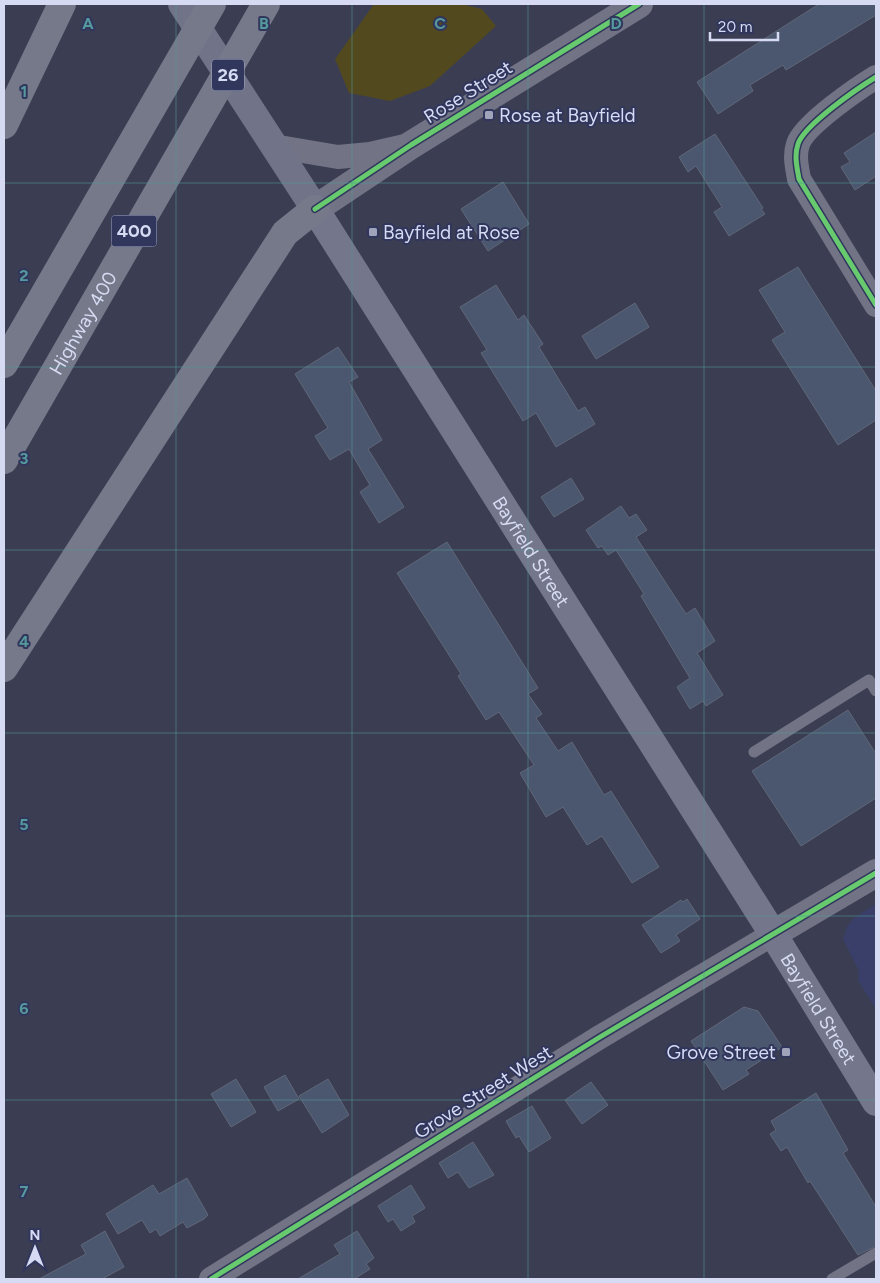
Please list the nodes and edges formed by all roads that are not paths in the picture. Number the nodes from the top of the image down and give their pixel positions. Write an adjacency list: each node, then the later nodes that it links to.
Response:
1 (62, 4): 7 (highway)
2 (182, 4): 9 (main road, Bayfield Street / 26)
3 (212, 4): 12 (highway, 400)
4 (266, 4): 13 (highway, Highway 400 / 400)
5 (639, 4): 8 (street, Rose Street)
6 (876, 77): 11 (street)
7 (4, 125)
8 (411, 145): 9 (street, Rose Street); 10 (street, Rose Street)
9 (273, 146): 10 (main road, Bayfield Street / 26)
10 (315, 209): 14 (highway); 19 (main road, Bayfield Street)
11 (876, 305)
12 (4, 364)
13 (4, 460)
14 (4, 668)
15 (873, 677): 16 (lane); 17 (lane)
16 (876, 691)
17 (754, 752)
18 (876, 873): 19 (street)
19 (773, 934): 20 (main road, Bayfield Street); 22 (street, Grove Street West)
20 (876, 1102)
21 (876, 1253): 23 (lane)
22 (211, 1279)
23 (832, 1279)

